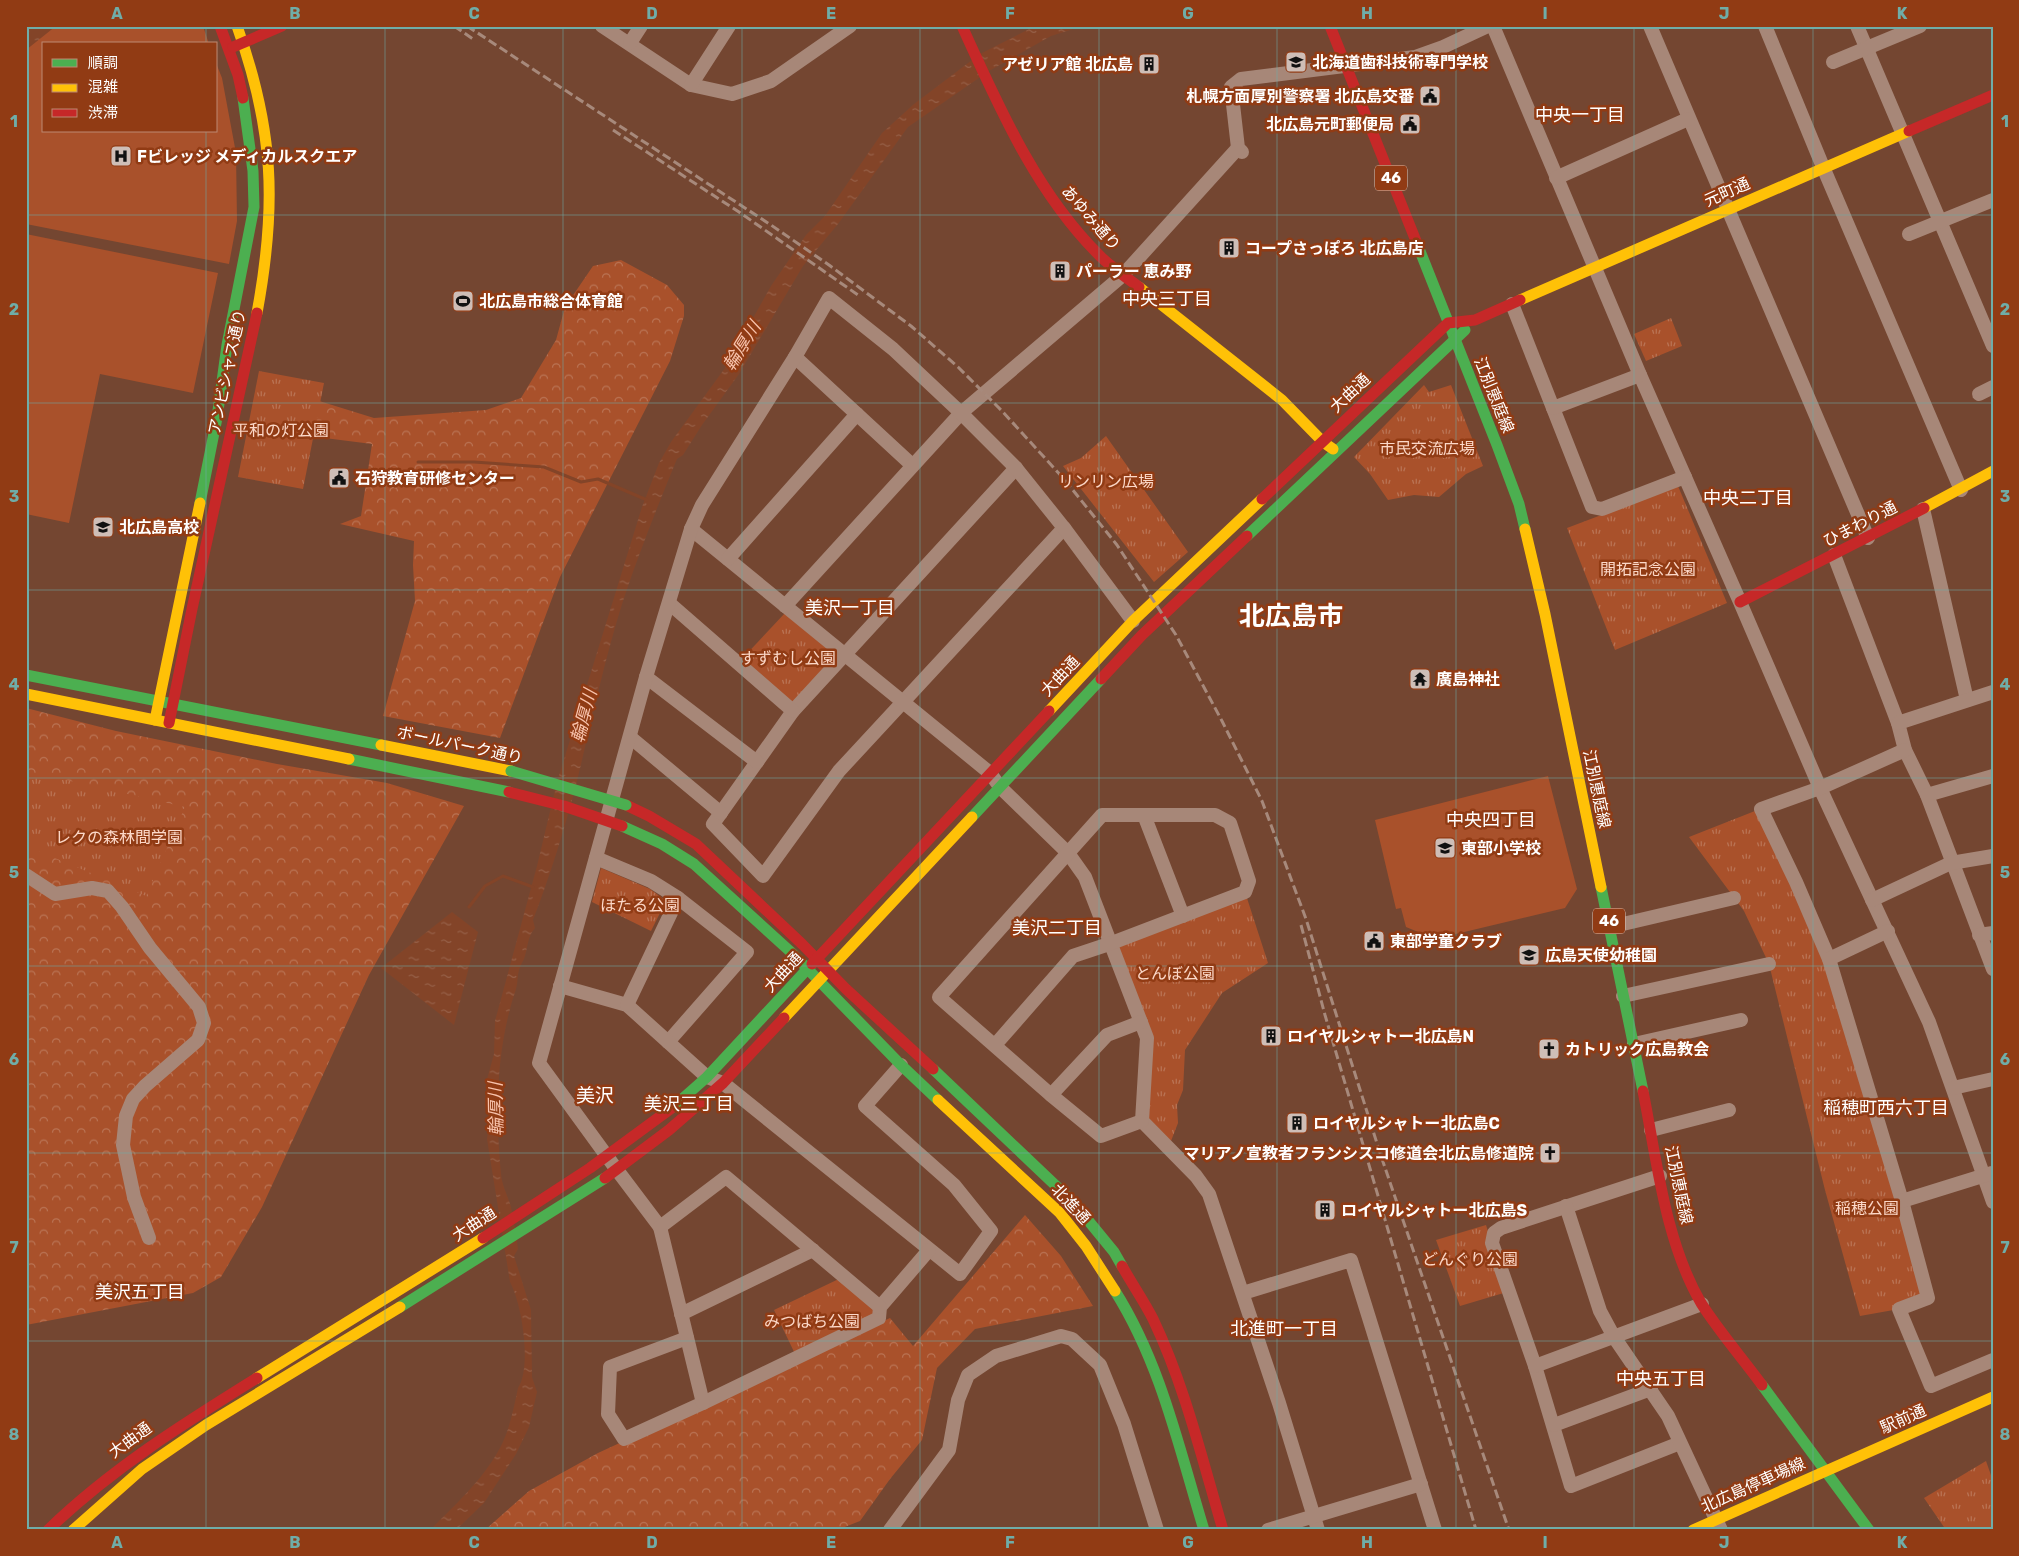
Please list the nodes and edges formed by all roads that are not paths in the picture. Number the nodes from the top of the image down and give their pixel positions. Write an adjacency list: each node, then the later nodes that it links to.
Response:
1 (220, 26): 19 (street, アンビシャス通り)
2 (237, 26): 16 (street, アンビシャス通り)
3 (282, 26): 16 (street)
4 (602, 26): 17 (street)
5 (641, 26): 17 (street)
6 (729, 26): 22 (street)
7 (850, 26): 22 (street)
8 (962, 26): 33 (street, あゆみ通り)
9 (1488, 26): 21 (street)
10 (1493, 26): 27 (street)
11 (1650, 26): 24 (street)
12 (1765, 26): 26 (street)
13 (1857, 26): 18 (street)
14 (1920, 26): 18 (street)
15 (1332, 30): 21 (street, 江別恵庭線 / 46)
16 (243, 43): 19 (street); 71 (street, アンビシャス通り)
17 (630, 43): 22 (street)
18 (1867, 48): 20 (street); 25 (street)
19 (229, 49): 70 (street, アンビシャス通り)
20 (1833, 62)
21 (1346, 65): 33 (street); 36 (street, 江別恵庭線 / 46)
22 (690, 85)
23 (1993, 96): 25 (street, 元町通)
24 (1688, 119): 27 (street); 29 (street)
25 (1903, 133): 26 (street, 元町通); 30 (street)
26 (1823, 167): 29 (street, 元町通); 52 (street)
27 (1556, 178): 32 (street)
28 (1993, 200): 30 (street)
29 (1728, 209): 32 (street, 元町通); 56 (street)
30 (1941, 222): 31 (street); 38 (street)
31 (1909, 234)
32 (1596, 268): 34 (street, 元町通); 40 (street)
33 (1123, 275): 44 (street); 46 (street, あゆみ通り)
34 (1512, 304): 35 (street, 元町通); 43 (street)
35 (1476, 320): 36 (street); 37 (street, 大曲通)
36 (1448, 323): 37 (street, 江別恵庭線 / 46); 46 (street, 大曲通)
37 (1454, 340): 47 (street, 大曲通); 95 (street, 江別恵庭線 / 46)
38 (1993, 346)
39 (794, 357): 44 (street); 45 (street); 55 (street)
40 (1640, 376): 43 (street); 51 (street)
41 (1993, 387): 42 (street)
42 (1979, 394)
43 (1553, 408): 51 (street)
44 (961, 413): 48 (street); 49 (street)
45 (857, 414): 48 (street); 58 (street)
46 (1324, 442): 47 (street, あゆみ通り); 62 (street, 大曲通)
47 (1336, 451): 81 (street, 大曲通)
48 (912, 465): 61 (street)
49 (1016, 468): 54 (street); 63 (street)
50 (1993, 471): 52 (street, ひまわり通)
51 (1685, 477): 59 (street)
52 (1961, 490): 53 (street, ひまわり通)
53 (1922, 509): 56 (street, ひまわり通); 68 (street)
54 (1064, 528): 62 (street); 69 (street)
55 (691, 529): 58 (street); 60 (street)
56 (1868, 538): 57 (street, ひまわり通)
57 (1834, 556): 59 (street, ひまわり通); 75 (street)
58 (728, 559): 61 (street)
59 (1740, 602): 82 (street)
60 (669, 603): 65 (street); 72 (street)
61 (785, 606): 63 (street)
62 (1133, 621): 79 (street, 大曲通)
63 (845, 654): 69 (street); 72 (street)
64 (26, 676): 70 (street, ボールパーク通り)
65 (646, 676): 76 (street); 78 (street)
66 (1993, 692): 68 (street)
67 (26, 694): 73 (street)
68 (1967, 700): 75 (street)
69 (902, 701): 79 (street); 84 (street)
70 (158, 702): 71 (street, ボールパーク通り); 73 (street, アンビシャス通り)
71 (173, 704): 74 (street, アンビシャス通り); 100 (street, ボールパーク通り, bridge)
72 (794, 711): 78 (street)
73 (155, 720): 74 (street)
74 (169, 723): 103 (street, bridge)
75 (1898, 723): 77 (street)
76 (630, 737): 84 (street); 88 (street)
77 (1905, 750): 82 (street); 83 (street)
78 (756, 762): 84 (street)
79 (990, 773): 81 (street); 100 (street, 大曲通)
80 (1993, 776): 83 (street)
81 (1000, 788): 86 (street); 104 (street, 大曲通)
82 (1820, 788): 93 (street); 101 (street)
83 (1927, 795): 89 (street)
84 (721, 813)
85 (1144, 815): 86 (street); 94 (street); 94 (street)
86 (1068, 853): 99 (street); 114 (street)
87 (1993, 856): 89 (street)
88 (596, 858): 91 (street); 107 (street)
89 (1951, 863): 93 (street); 98 (street)
90 (26, 875): 132 (street)
91 (678, 898): 109 (street); 112 (street)
92 (1734, 898): 95 (street)
93 (1872, 900): 96 (street)
94 (1183, 916): 99 (street)
95 (1610, 928): 108 (street, 江別恵庭線 / 46)
96 (1888, 931): 101 (street); 119 (street)
97 (1993, 933): 98 (street)
98 (1979, 935): 105 (street)
99 (1110, 944): 111 (street); 114 (street)
100 (818, 959): 103 (street, 大曲通); 104 (street, ボールパーク通り)
101 (1828, 959): 128 (street)
102 (1769, 964): 108 (street)
103 (808, 970): 106 (street, 北進通); 116 (street, 大曲通)
104 (829, 970): 106 (street, 大曲通); 157 (street, 北進通)
105 (1993, 970)
106 (820, 981): 115 (street, 北進通); 118 (street, 大曲通)
107 (560, 986): 109 (street); 124 (street)
108 (1623, 996): 113 (street, 江別恵庭線 / 46)
109 (628, 1005): 112 (street)
110 (1741, 1020): 113 (street)
111 (1141, 1022): 120 (street); 122 (street)
112 (668, 1042): 116 (street)
113 (1634, 1044): 123 (street, 江別恵庭線 / 46)
114 (995, 1045): 120 (street)
115 (901, 1065): 134 (street); 156 (street, 北進通)
116 (707, 1077): 118 (street); 124 (street, 大曲通)
117 (1993, 1080): 119 (street)
118 (723, 1083): 125 (street, 大曲通); 134 (street)
119 (1953, 1088): 126 (street)
120 (1051, 1095): 122 (street)
121 (1729, 1110): 123 (street)
122 (1142, 1121): 135 (street)
123 (1650, 1130): 127 (street, 江別恵庭線 / 46)
124 (608, 1157): 125 (street); 152 (street, 大曲通)
125 (616, 1170): 131 (street); 153 (street, 大曲通)
126 (1988, 1174): 128 (street); 129 (street)
127 (1660, 1176): 130 (street); 136 (street, 江別恵庭線 / 46)
128 (1902, 1201): 141 (street)
129 (1993, 1202)
130 (1566, 1206): 139 (street); 142 (street)
131 (660, 1227): 133 (street); 138 (street)
132 (149, 1238)
133 (813, 1250): 137 (street); 138 (street)
134 (929, 1250): 137 (street)
135 (1242, 1292): 149 (street); 150 (street)
136 (1702, 1304): 139 (street); 148 (street, 江別恵庭線 / 46)
137 (880, 1307): 145 (street)
138 (682, 1314): 140 (street)
139 (1614, 1337): 142 (street); 143 (street)
140 (687, 1338): 145 (street); 145 (street)
141 (1993, 1360)
142 (1535, 1366): 146 (street)
143 (1650, 1389): 146 (street); 147 (street)
144 (1993, 1397): 148 (street, 駅前通)
145 (703, 1403)
146 (1554, 1425): 147 (street)
147 (1680, 1443): 151 (street)
148 (1826, 1470): 151 (street, 北広島停車場線); 162 (street, 江別恵庭線 / 46)
149 (1421, 1484): 150 (street); 160 (street)
150 (1314, 1516): 158 (street); 159 (street)
151 (1719, 1524): 161 (street, 北広島停車場線)
152 (48, 1530)
153 (73, 1530)
154 (890, 1530): 155 (street)
155 (1157, 1530)
156 (1204, 1530)
157 (1223, 1530)
158 (1268, 1530)
159 (1318, 1530)
160 (1435, 1530)
161 (1693, 1530)
162 (1870, 1530)

